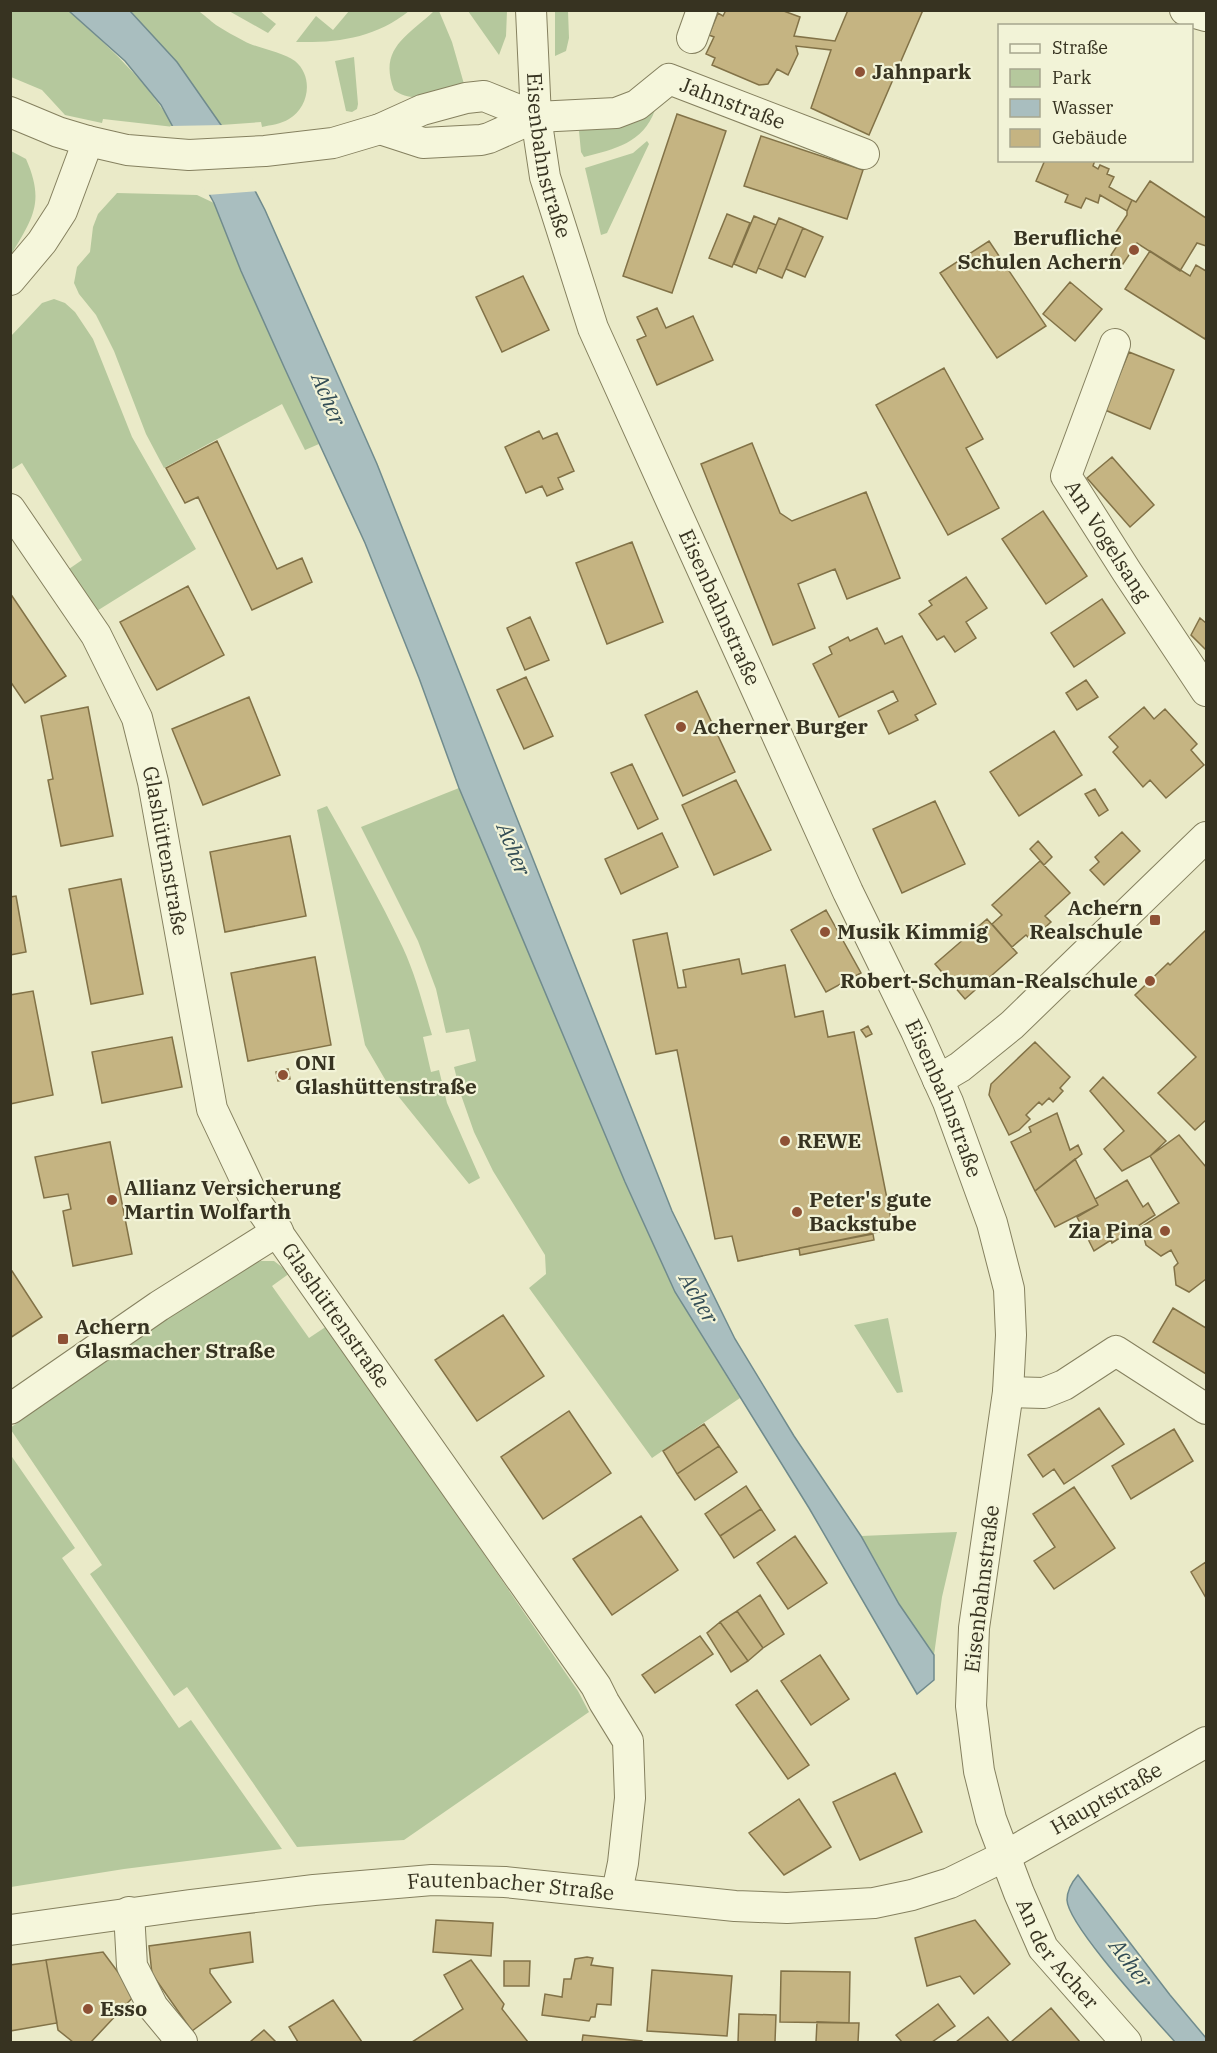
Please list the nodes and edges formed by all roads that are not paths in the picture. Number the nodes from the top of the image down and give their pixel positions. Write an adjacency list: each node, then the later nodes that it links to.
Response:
1 (531, 10): 7 (street, Eisenbahnstraße)
2 (702, 10): 5 (street)
3 (1185, 10): 4 (street)
4 (1206, 16)
5 (692, 38)
6 (10, 112): 9 (street)
7 (536, 117): 8 (street); 8 (street); 10 (street, Jahnstraße); 16 (street, Eisenbahnstraße)
8 (380, 129): 9 (street)
9 (88, 141): 11 (street)
10 (864, 154)
11 (10, 280)
12 (1115, 344): 14 (street, Am Vogelsang)
13 (10, 509): 17 (street, Glashüttenstraße)
14 (1206, 691)
15 (1206, 837): 16 (street)
16 (938, 1080): 18 (street, Eisenbahnstraße)
17 (278, 1231): 19 (street); 23 (street, Glashüttenstraße)
18 (1008, 1392): 20 (street); 22 (street, Eisenbahnstraße)
19 (10, 1409)
20 (1206, 1409)
21 (1206, 1742): 22 (street, Hauptstraße)
22 (1005, 1856): 23 (street, Fautenbacher Straße); 27 (street, An der Acher)
23 (617, 1892): 24 (street, Fautenbacher Straße)
24 (129, 1912): 25 (street, Fautenbacher Straße); 26 (street)
25 (10, 1930)
26 (182, 2043)
27 (1126, 2043)

